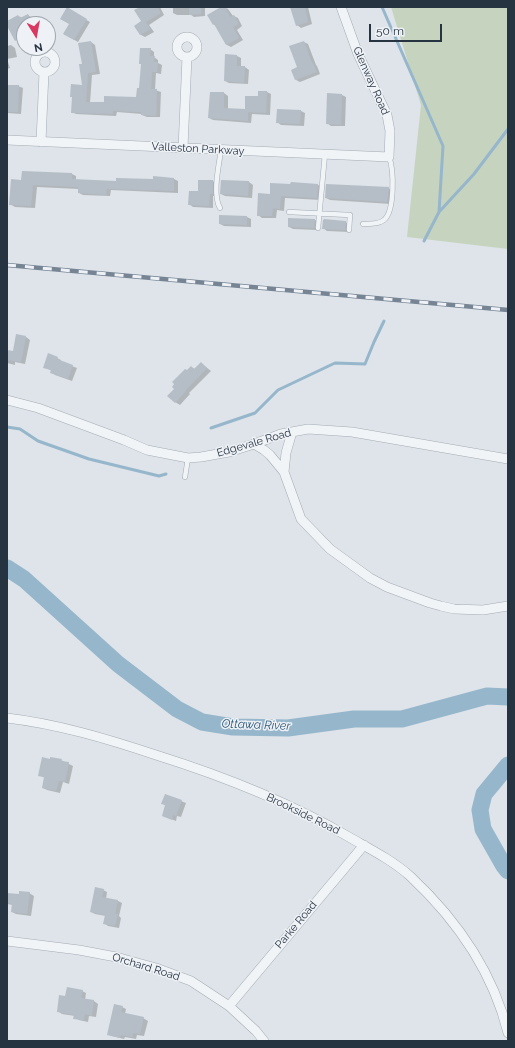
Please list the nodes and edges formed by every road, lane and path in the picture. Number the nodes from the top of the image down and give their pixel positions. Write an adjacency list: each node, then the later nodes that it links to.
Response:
1 (342, 7): 9 (street, Glenway Road)
2 (187, 57): 6 (street)
3 (44, 72): 5 (street)
4 (7, 140): 5 (street, Valleston Parkway)
5 (41, 142): 6 (street, Valleston Parkway)
6 (183, 148): 7 (street, Valleston Parkway)
7 (221, 150): 8 (street, Valleston Parkway); 10 (lane)
8 (325, 154): 9 (street, Valleston Parkway); 12 (lane)
9 (389, 157): 13 (lane)
10 (220, 208)
11 (289, 212): 12 (lane)
12 (320, 213): 14 (lane); 15 (lane)
13 (363, 224)
14 (318, 228)
15 (349, 230)
16 (7, 400): 19 (street, Edgevale Road)
17 (292, 432): 18 (street, Edgevale Road); 20 (street, Edgevale Road); 21 (street)
18 (254, 444): 19 (street, Edgevale Road); 21 (street)
19 (188, 458): 22 (lane)
20 (508, 459)
21 (284, 472): 23 (street)
22 (185, 477)
23 (508, 606)
24 (7, 718): 25 (street, Brookside Road)
25 (364, 845): 27 (street, Parke Road); 28 (street, Brookside Road)
26 (7, 941): 27 (street, Orchard Road)
27 (229, 1006): 29 (street, Orchard Road)
28 (508, 1033)
29 (264, 1041)

